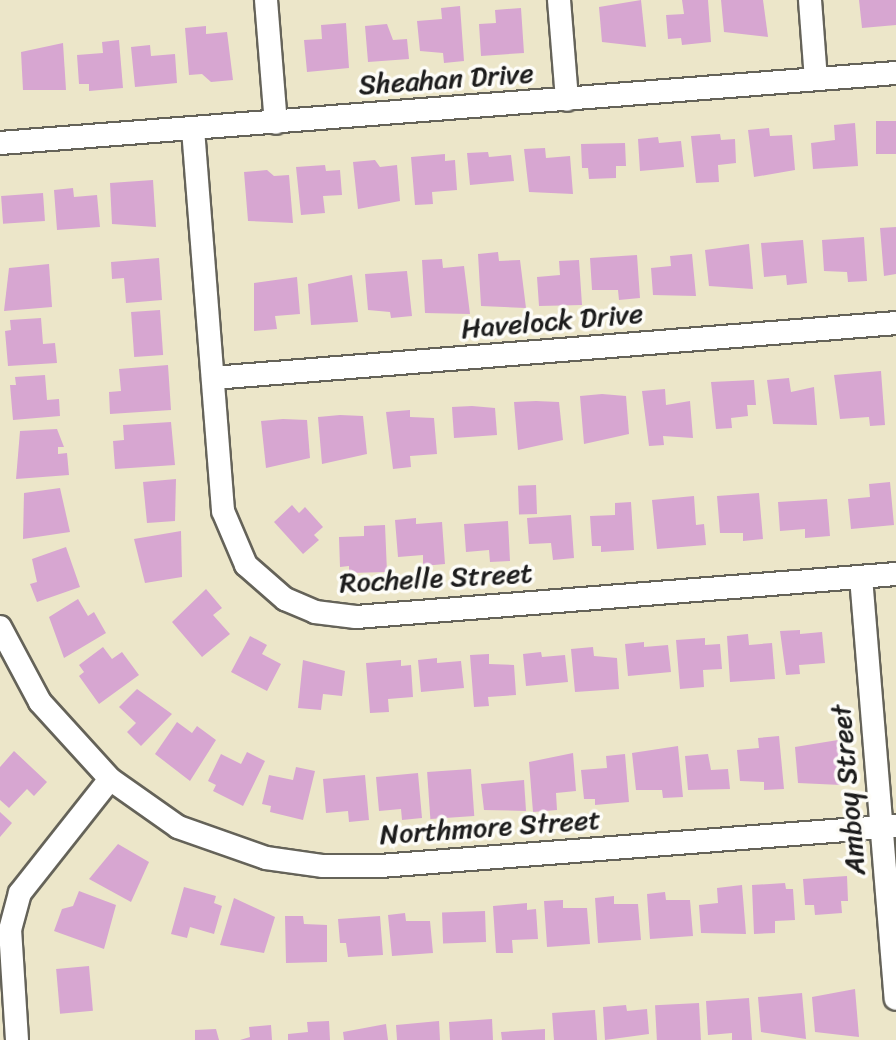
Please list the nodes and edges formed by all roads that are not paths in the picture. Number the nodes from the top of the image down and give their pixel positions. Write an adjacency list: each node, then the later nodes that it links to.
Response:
1 (266, 0): 7 (street)
2 (559, 0): 6 (street)
3 (810, 0): 5 (street)
4 (896, 73): 5 (street, Sheahan Drive)
5 (816, 79): 6 (street, Sheahan Drive)
6 (567, 100): 7 (street, Sheahan Drive)
7 (276, 123): 8 (street, Sheahan Drive)
8 (193, 129): 9 (street, Sheahan Drive); 11 (street, Rochelle Street)
9 (0, 143)
10 (896, 323): 11 (street, Havelock Drive)
11 (213, 378): 13 (street, Rochelle Street)
12 (896, 574): 13 (street, Rochelle Street)
13 (861, 577): 16 (street, Amboy Street)
14 (0, 627): 15 (street, Northmore Street)
15 (110, 779): 16 (street, Northmore Street); 18 (street)
16 (888, 826): 17 (street, Amboy Street)
17 (896, 999)
18 (17, 1040)

